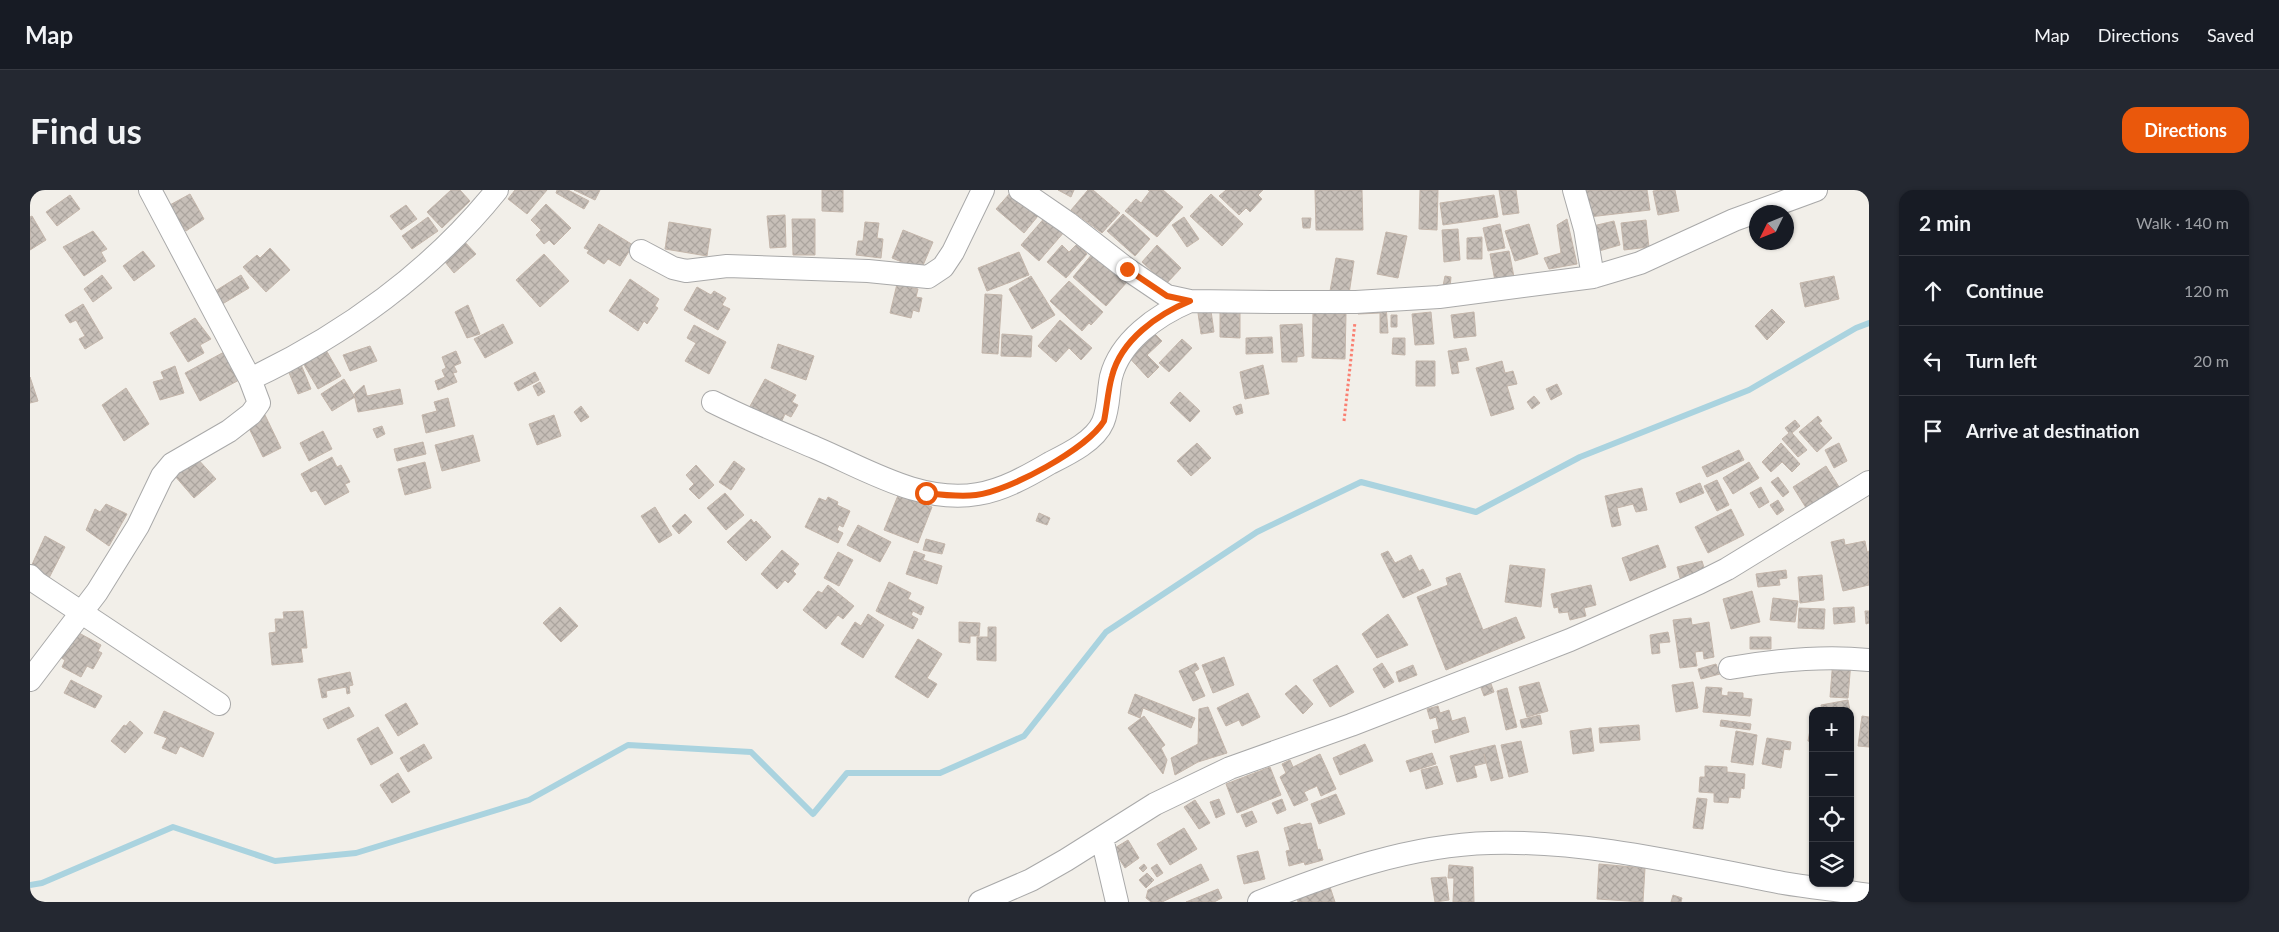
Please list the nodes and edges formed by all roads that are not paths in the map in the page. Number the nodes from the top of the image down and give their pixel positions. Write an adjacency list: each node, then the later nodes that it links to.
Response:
1 (150, 190): 10 (street)
2 (497, 190): 10 (street)
3 (983, 190): 7 (street)
4 (1020, 190): 9 (street)
5 (1574, 190): 8 (street)
6 (1816, 190): 8 (street)
7 (641, 252)
8 (1593, 277): 9 (street)
9 (1190, 301): 11 (street)
10 (250, 379): 14 (street)
11 (713, 402)
12 (1869, 482): 19 (street)
13 (30, 576): 14 (street)
14 (81, 612): 17 (street); 18 (street)
15 (1869, 660): 16 (street)
16 (1730, 668)
17 (30, 680)
18 (219, 704)
19 (1102, 838): 21 (street); 22 (street)
20 (1869, 895): 23 (street)
21 (980, 902)
22 (1117, 902)
23 (1259, 902)

